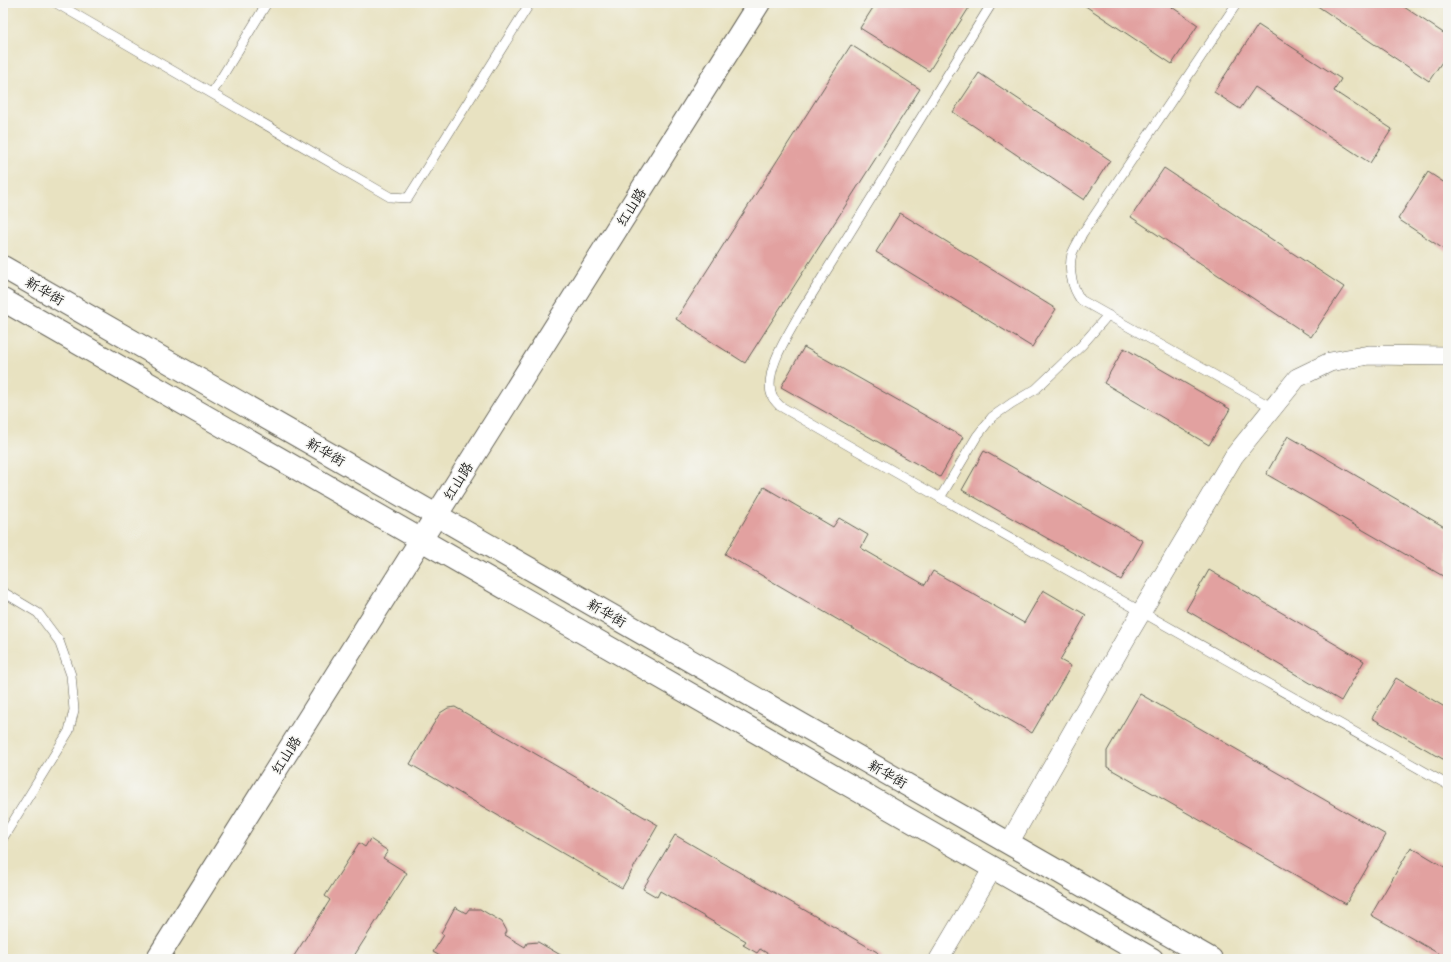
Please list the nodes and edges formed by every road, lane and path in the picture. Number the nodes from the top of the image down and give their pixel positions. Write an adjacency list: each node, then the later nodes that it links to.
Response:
1 (56, 3): 7 (lane)
2 (267, 3): 7 (lane)
3 (530, 3): 7 (lane)
4 (759, 3): 14 (main road, 红山路)
5 (992, 3): 13 (lane)
6 (1237, 3): 10 (lane)
7 (212, 93)
8 (3, 268): 14 (main road, 新华街)
9 (3, 300): 15 (main road, 新华街)
10 (1108, 315): 12 (lane); 13 (lane)
11 (1448, 356): 12 (street)
12 (1273, 408): 17 (street)
13 (940, 498): 17 (lane)
14 (436, 516): 15 (main road, 红山路); 20 (main road, 新华街)
15 (421, 540): 21 (main road, 新华街); 22 (main road, 红山路)
16 (3, 592): 19 (lane)
17 (1142, 610): 18 (lane); 20 (street)
18 (1448, 785)
19 (3, 838)
20 (1009, 843): 25 (main road, 新华街)
21 (993, 868): 23 (street); 24 (main road, 新华街)
22 (158, 959)
23 (939, 959)
24 (1152, 959)
25 (1211, 959)

